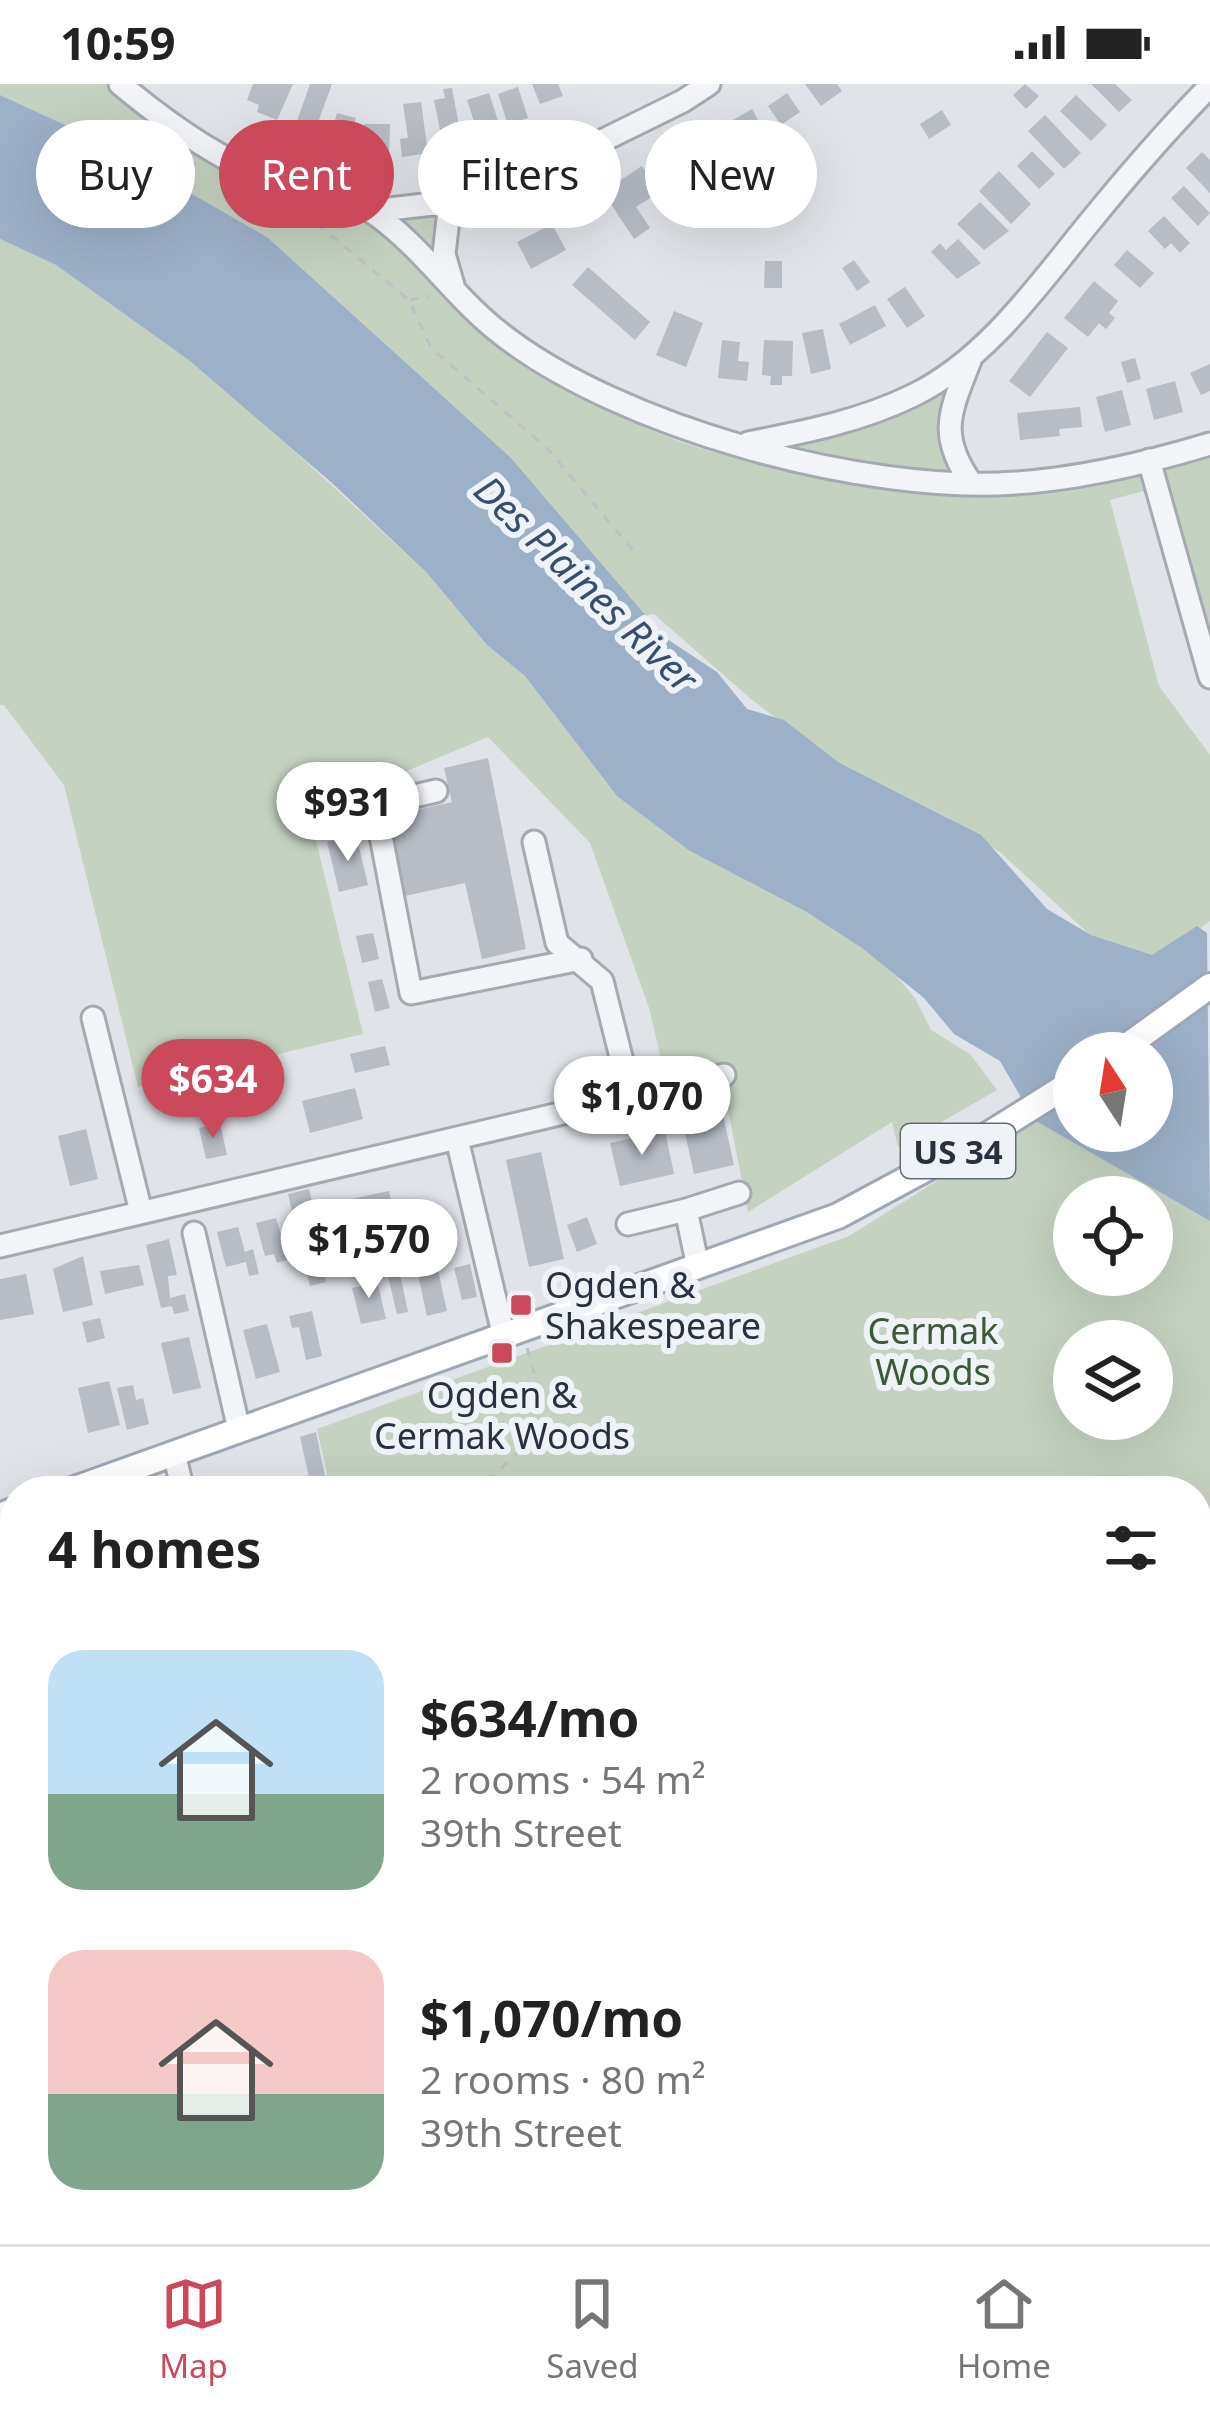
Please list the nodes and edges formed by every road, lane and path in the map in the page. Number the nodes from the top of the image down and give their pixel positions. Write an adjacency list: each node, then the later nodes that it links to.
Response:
1 (120, 84): 5 (street)
2 (709, 84): 4 (street)
3 (1210, 86): 12 (street)
4 (621, 131)
5 (219, 157)
6 (195, 163): 7 (path)
7 (206, 170)
8 (322, 228): 17 (path)
9 (390, 228): 11 (street)
10 (447, 228): 11 (street)
11 (453, 286): 14 (street)
12 (971, 358): 14 (street); 16 (street)
13 (1210, 444): 15 (street)
14 (735, 446): 16 (street)
15 (1149, 460): 16 (street); 18 (street)
16 (972, 484)
17 (636, 554)
18 (1210, 677)
19 (436, 791): 21 (street)
20 (533, 842): 21 (street)
21 (588, 967): 27 (street)
22 (1210, 986): 24 (main road)
23 (93, 1018): 31 (street)
24 (1146, 1032)
25 (724, 1075): 27 (street)
26 (1053, 1094): 35 (main road, US 34)
27 (631, 1097): 28 (street)
28 (457, 1139): 31 (street); 36 (street)
29 (739, 1193): 30 (street)
30 (686, 1210): 32 (street); 35 (street)
31 (142, 1212): 34 (street)
32 (628, 1224)
33 (194, 1234): 37 (street)
34 (0, 1246)
35 (698, 1267): 36 (main road, US 34)
36 (515, 1340): 37 (main road, US 34); 41 (path)
37 (239, 1430): 38 (main road, US 34)
38 (174, 1453): 39 (main road, US 34); 40 (street)
39 (110, 1476)
40 (179, 1476)
41 (490, 1476)

